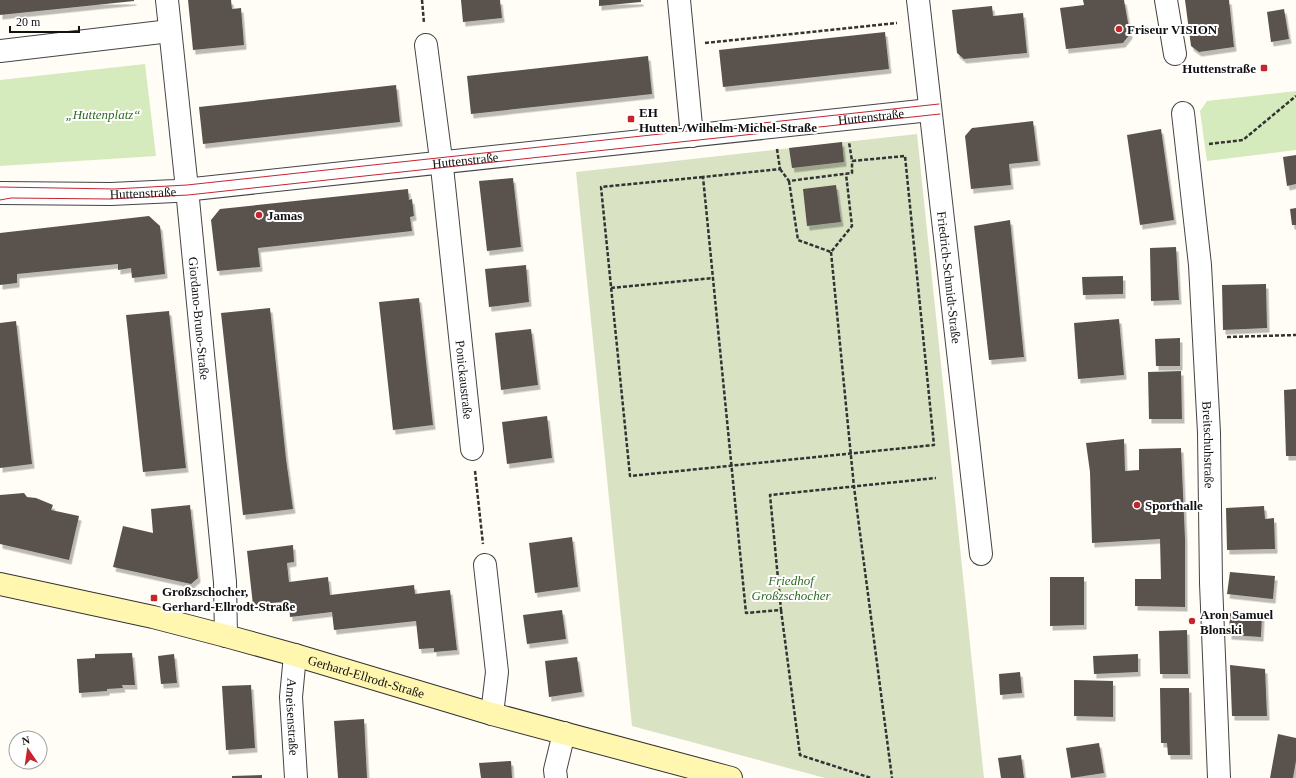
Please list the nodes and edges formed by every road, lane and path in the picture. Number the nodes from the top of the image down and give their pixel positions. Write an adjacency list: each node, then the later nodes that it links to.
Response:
1 (167, 0): 5 (street, Giordano-Bruno-Straße)
2 (679, 0): 7 (street)
3 (1166, 0): 9 (street)
4 (919, 10): 7 (path); 11 (street, Friedrich-Schmidt-Straße)
5 (170, 31): 8 (street); 23 (street, Giordano-Bruno-Straße)
6 (426, 45): 18 (street, Ponickaustraße)
7 (684, 45): 15 (street)
8 (0, 51)
9 (1175, 54)
10 (1296, 96): 16 (path)
11 (930, 110): 13 (street, Huttenstraße); 35 (street, Friedrich-Schmidt-Straße)
12 (1183, 113): 16 (street, Breitschuhstraße)
13 (847, 119): 14 (street, Huttenstraße); 17 (path)
14 (775, 126): 15 (street, Huttenstraße); 19 (path)
15 (692, 136): 18 (street, Huttenstraße)
16 (1186, 146): 29 (street, Breitschuhstraße)
17 (852, 161): 20 (path); 31 (path)
18 (441, 162): 23 (street, Huttenstraße); 30 (street, Ponickaustraße)
19 (780, 169): 21 (path); 22 (path)
20 (846, 174): 22 (path); 25 (path)
21 (702, 177): 26 (path); 27 (path)
22 (790, 182): 25 (path)
23 (188, 190): 24 (street, Huttenstraße); 39 (street, Giordano-Bruno-Straße)
24 (0, 192)
25 (831, 252): 31 (path)
26 (713, 278): 27 (path); 32 (path)
27 (611, 288): 32 (path)
28 (1296, 335): 29 (path)
29 (1203, 337): 48 (street, Breitschuhstraße)
30 (472, 449): 36 (path)
31 (850, 454): 32 (path); 34 (path)
32 (731, 466): 38 (path)
33 (936, 478): 34 (path)
34 (854, 487): 38 (path); 47 (path)
35 (981, 554)
36 (485, 565): 41 (street)
37 (0, 584): 39 (main road, Gerhard-Ellrodt-Straße)
38 (781, 610): 46 (path)
39 (226, 636): 40 (main road, Gerhard-Ellrodt-Straße)
40 (295, 655): 41 (main road, Gerhard-Ellrodt-Straße); 43 (street, Ameisenstraße)
41 (492, 714): 42 (main road, Gerhard-Ellrodt-Straße)
42 (564, 734): 44 (street); 45 (main road, Gerhard-Ellrodt-Straße)
43 (296, 778)
44 (556, 778)
45 (731, 778)
46 (871, 778)
47 (892, 778)
48 (1219, 778)

